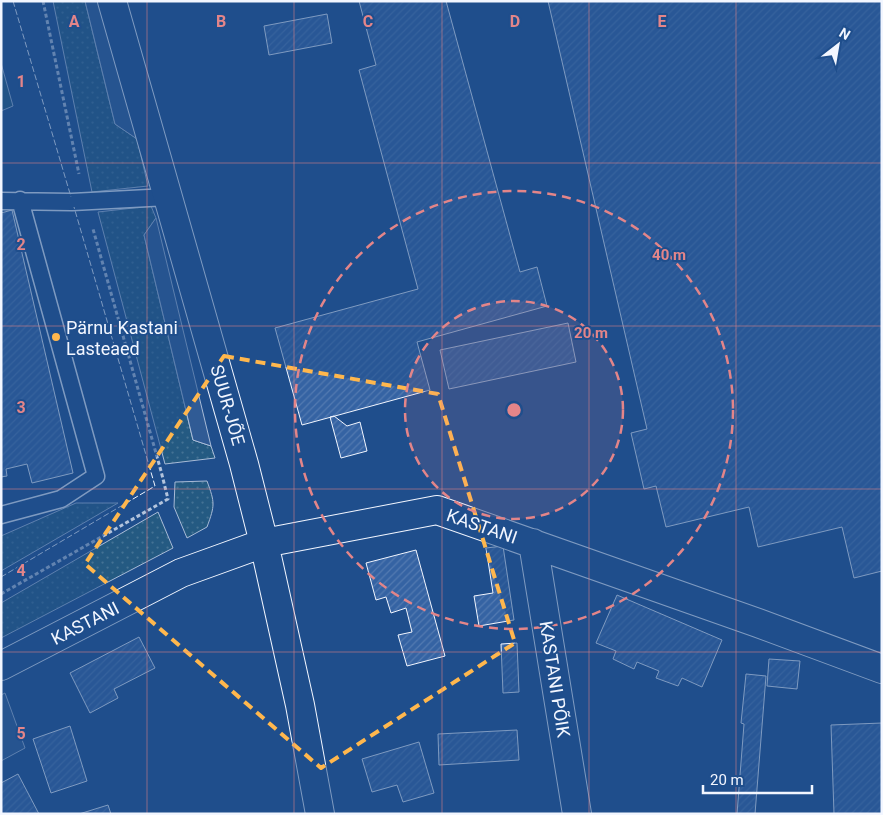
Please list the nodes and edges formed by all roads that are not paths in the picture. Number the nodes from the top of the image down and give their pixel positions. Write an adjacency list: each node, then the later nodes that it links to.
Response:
1 (112, 1): 2 (street, SUUR-JÕE)
2 (168, 197): 3 (lane); 6 (street, SUUR-JÕE)
3 (20, 200): 4 (lane); 5 (lane)
4 (1, 201)
5 (1, 514)
6 (264, 543): 7 (street, KASTANI); 8 (street, KASTANI); 10 (street, SUUR-JÕE)
7 (533, 543): 9 (street, KASTANI); 11 (street, KASTANI PÕIK)
8 (1, 666)
9 (882, 669)
10 (320, 814)
11 (577, 814)

